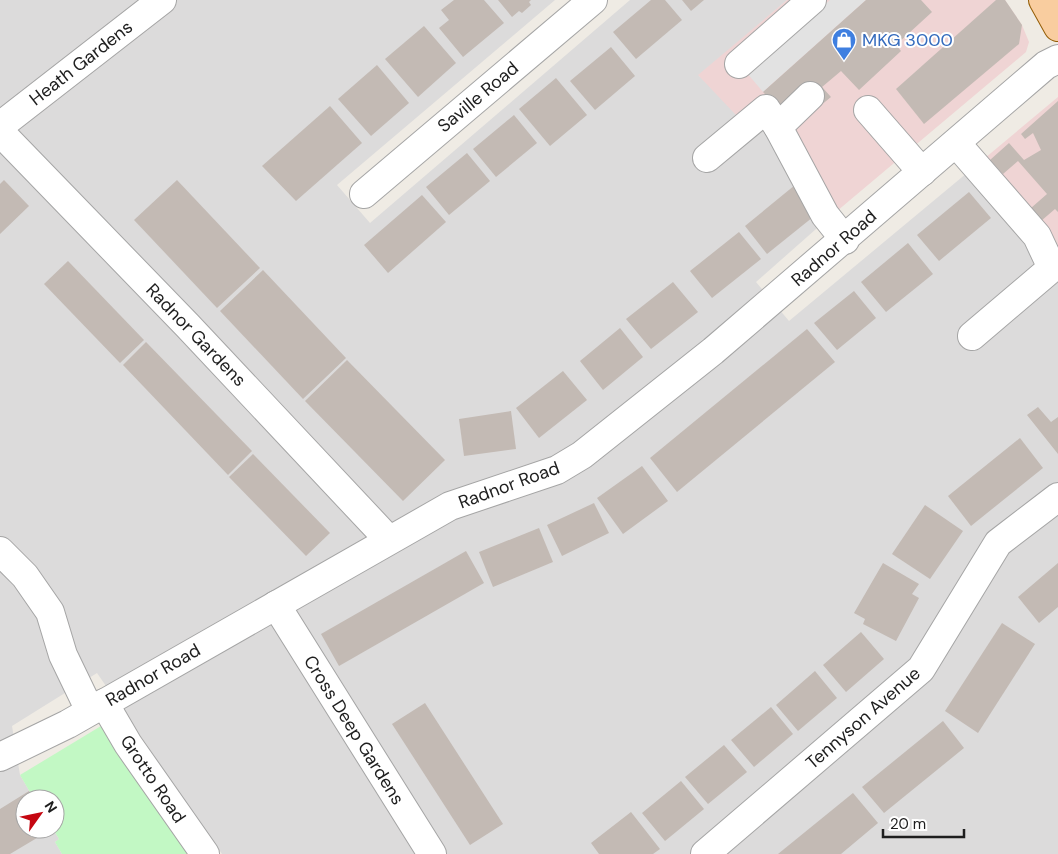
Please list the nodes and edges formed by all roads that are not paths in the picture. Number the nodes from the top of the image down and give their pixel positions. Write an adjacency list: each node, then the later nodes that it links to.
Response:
1 (162, 0): 10 (street, Heath Gardens)
2 (592, 0): 15 (street, Saville Road)
3 (812, 0): 7 (street)
4 (1043, 0): 5 (main road)
5 (1058, 27)
6 (1058, 59): 12 (street, Radnor Road)
7 (739, 64)
8 (810, 96): 11 (street)
9 (868, 110): 14 (street)
10 (2, 124): 19 (street, Radnor Gardens)
11 (778, 127): 13 (street); 16 (street)
12 (956, 143): 14 (street, Radnor Road); 17 (street)
13 (706, 158)
14 (922, 172): 16 (street, Radnor Road)
15 (364, 194)
16 (845, 240): 19 (street, Radnor Road)
17 (972, 336)
18 (1058, 498): 26 (street, Tennyson Avenue)
19 (390, 540): 21 (street, Radnor Road)
20 (0, 551): 22 (street, Grotto Road)
21 (276, 605): 22 (street, Radnor Road); 25 (street, Cross Deep Gardens)
22 (97, 707): 23 (street, Radnor Road); 24 (street, Grotto Road)
23 (0, 757)
24 (205, 854)
25 (432, 854)
26 (705, 854)

